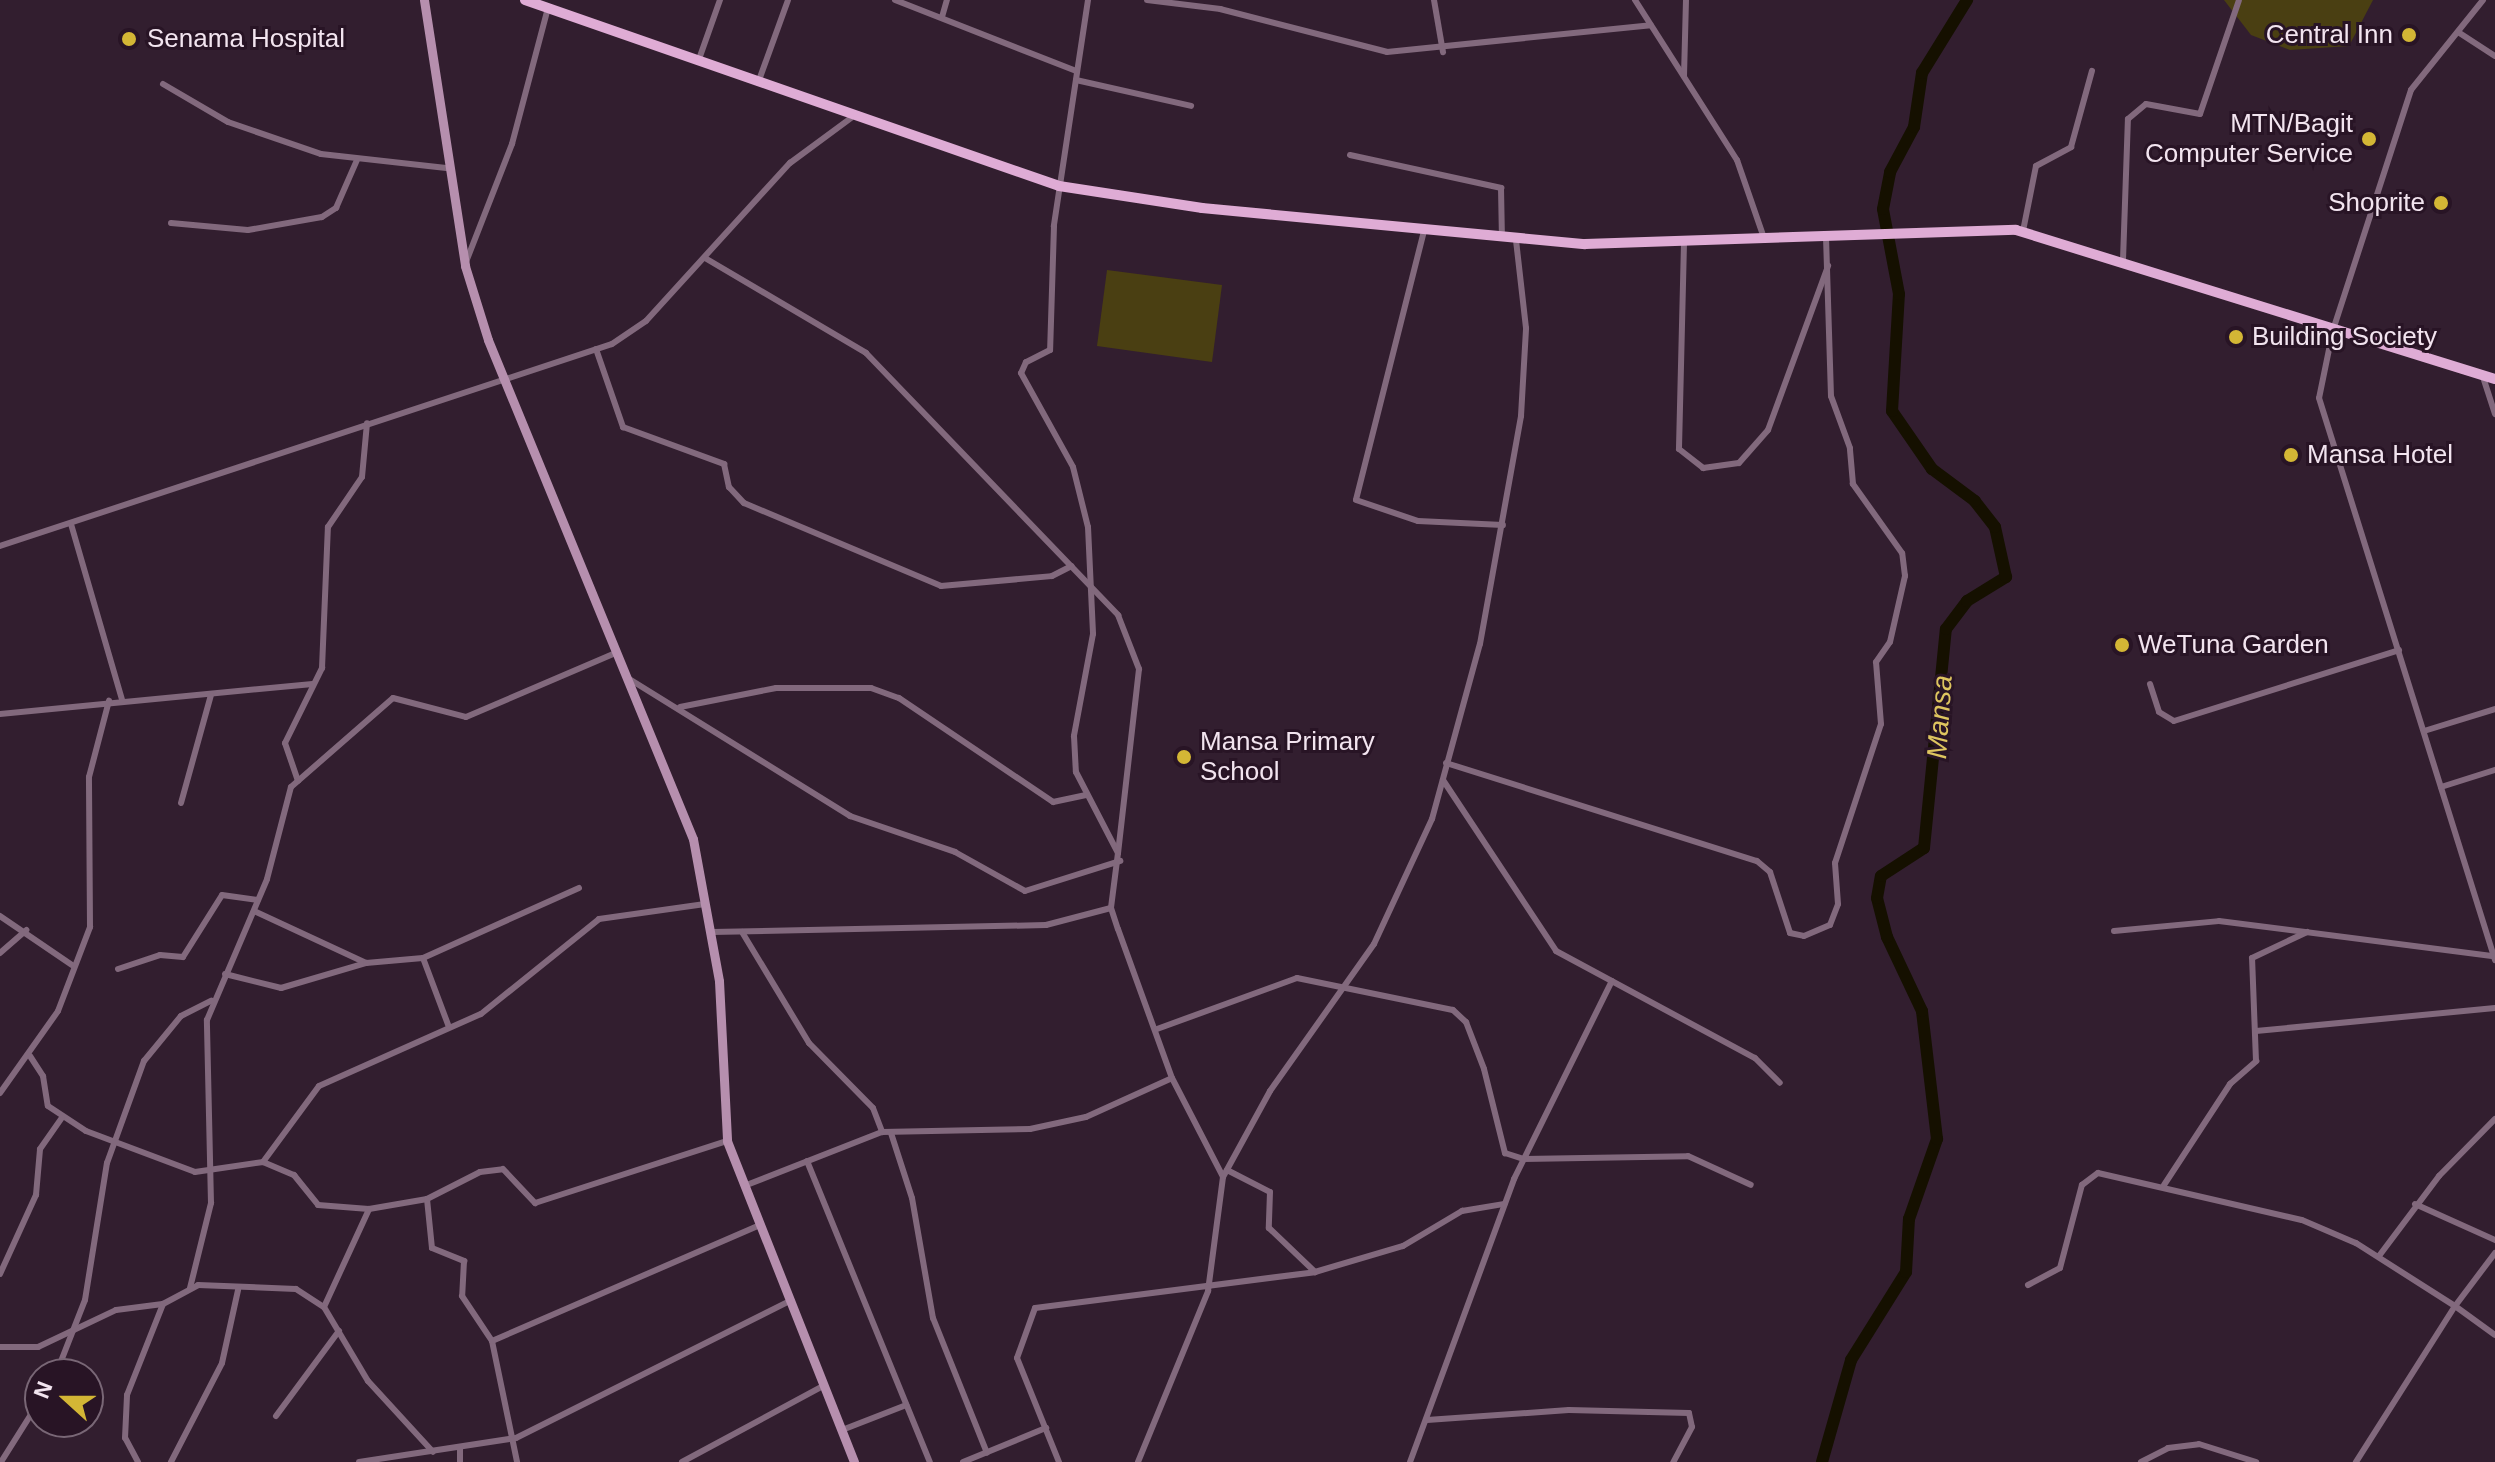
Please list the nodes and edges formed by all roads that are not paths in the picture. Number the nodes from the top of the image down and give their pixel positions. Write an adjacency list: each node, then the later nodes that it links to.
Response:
1 (424, 0): 31 (street)
2 (525, 0): 14 (main road)
3 (720, 0): 20 (street)
4 (788, 0): 25 (street)
5 (895, 0): 15 (street)
6 (947, 0): 15 (street)
7 (1088, 0): 21 (street)
8 (1147, 0): 18 (street)
9 (1434, 0): 18 (street)
10 (1635, 0): 16 (street)
11 (1686, 0): 23 (street)
12 (2239, 0): 42 (street)
13 (2483, 0): 17 (street)
14 (548, 8): 20 (main road); 44 (street)
15 (942, 17): 21 (street)
16 (1651, 25): 18 (street); 23 (street)
17 (2458, 32): 19 (street); 45 (street)
18 (1443, 52)
19 (2495, 56)
20 (698, 62): 25 (main road)
21 (1076, 71): 24 (street)
22 (2092, 71): 35 (street)
23 (1684, 76): 39 (street)
24 (1076, 80): 27 (street); 32 (street)
25 (758, 83): 28 (main road)
26 (163, 84): 30 (street)
27 (1191, 106)
28 (851, 118): 32 (main road); 41 (street)
29 (1350, 155): 37 (street)
30 (357, 160): 31 (street); 33 (street)
31 (446, 168): 44 (street)
32 (1059, 186): 34 (main road); 55 (street)
33 (171, 223)
34 (1424, 231): 37 (main road); 52 (street)
35 (2023, 231): 36 (main road); 42 (main road)
36 (1826, 237): 39 (main road); 43 (street)
37 (1502, 238): 38 (main road)
38 (1516, 240): 40 (main road); 52 (street)
39 (1765, 240): 40 (main road)
40 (1684, 243): 43 (street)
41 (705, 258): 46 (street); 54 (street)
42 (2123, 260): 45 (main road)
43 (1829, 263): 68 (street)
44 (465, 266): 47 (street)
45 (2333, 330): 48 (main road); 56 (street)
46 (596, 349): 47 (street); 54 (street)
47 (502, 377): 50 (street); 57 (street)
48 (2489, 378): 49 (street)
49 (2495, 414)
50 (367, 423): 51 (street); 59 (street)
51 (71, 524): 53 (street); 62 (street)
52 (1503, 525): 68 (street)
53 (0, 546)
54 (1072, 566): 55 (street)
55 (1093, 587): 73 (street); 75 (street)
56 (2399, 650): 60 (street); 67 (street)
57 (615, 653): 58 (street); 71 (street)
58 (626, 677): 64 (street); 79 (street)
59 (313, 684): 61 (street); 71 (street)
60 (2150, 684)
61 (211, 695): 62 (street); 74 (street)
62 (122, 700): 63 (street)
63 (109, 701): 66 (street); 92 (street)
64 (680, 707): 73 (street); 76 (street)
65 (2495, 709): 67 (street)
66 (0, 714)
67 (2424, 731): 72 (street)
68 (1446, 763): 70 (street)
69 (2495, 770): 72 (street)
70 (1443, 780): 95 (street); 96 (street)
71 (298, 781): 78 (street)
72 (2441, 787): 90 (street)
73 (1087, 795): 75 (street)
74 (181, 803)
75 (1118, 853): 76 (street)
76 (1120, 861): 80 (street)
77 (579, 888): 89 (street)
78 (258, 900): 81 (street); 93 (street)
79 (709, 903): 86 (street); 99 (street)
80 (1111, 908): 87 (street); 100 (street)
81 (254, 911): 91 (street); 94 (street)
82 (0, 916): 83 (street)
83 (26, 930): 88 (street); 92 (street)
84 (2114, 931): 85 (street)
85 (2310, 931): 90 (street); 101 (street)
86 (712, 932): 87 (street); 110 (street)
87 (742, 932): 108 (street)
88 (0, 953)
89 (423, 958): 91 (street); 99 (street)
90 (2494, 958)
91 (366, 963): 94 (street)
92 (72, 965): 102 (street)
93 (118, 969)
94 (225, 974): 97 (street)
95 (1612, 981): 104 (street); 112 (street)
96 (1341, 988): 100 (street); 112 (street); 116 (street)
97 (211, 1001): 111 (street); 115 (street)
98 (2495, 1008): 101 (street)
99 (449, 1027): 114 (street)
100 (1157, 1029): 103 (street)
101 (2256, 1031): 118 (street)
102 (30, 1056): 105 (street); 106 (street)
103 (1172, 1078): 109 (street); 116 (street)
104 (1780, 1083)
105 (0, 1093)
106 (62, 1118): 111 (street); 129 (street)
107 (2495, 1119): 122 (street)
108 (882, 1132): 109 (street); 113 (street)
109 (891, 1133): 154 (street)
110 (727, 1141): 119 (street); 120 (street)
111 (114, 1145): 115 (street); 138 (street)
112 (1524, 1159): 117 (street); 121 (street)
113 (807, 1161): 119 (street); 145 (street)
114 (263, 1162): 115 (street); 123 (street)
115 (212, 1172): 131 (street)
116 (1225, 1173): 128 (street); 133 (street)
117 (1751, 1185)
118 (2164, 1185): 127 (street); 130 (street)
119 (744, 1186): 124 (street)
120 (427, 1199): 123 (street); 141 (street)
121 (1504, 1204): 128 (street); 147 (street)
122 (2415, 1204): 125 (street); 127 (street)
123 (369, 1209): 137 (street)
124 (760, 1225): 134 (street); 141 (street)
125 (2495, 1240)
126 (2495, 1253): 136 (street)
127 (2379, 1256): 136 (street)
128 (1315, 1272): 133 (street)
129 (0, 1274)
130 (2028, 1285)
131 (190, 1288): 132 (street); 135 (street)
132 (238, 1290): 137 (street); 157 (street)
133 (1208, 1291): 149 (street); 166 (street)
134 (791, 1300): 144 (street); 151 (street)
135 (163, 1304): 138 (street); 156 (street)
136 (2455, 1306): 140 (street); 171 (street)
137 (324, 1307): 139 (street)
138 (76, 1331): 142 (street); 143 (street)
139 (339, 1331): 146 (street); 153 (street)
140 (2495, 1335)
141 (492, 1341): 151 (street)
142 (0, 1347)
143 (63, 1358)
144 (825, 1385): 150 (street); 161 (street)
145 (906, 1405): 150 (street); 163 (street)
146 (276, 1416)
147 (1427, 1420): 167 (street); 168 (street)
148 (24, 1425): 155 (street)
149 (1046, 1428): 154 (street); 165 (street)
150 (842, 1430): 162 (street)
151 (516, 1438): 152 (street); 160 (street)
152 (460, 1448): 153 (street); 159 (street)
153 (433, 1452): 158 (street)
154 (987, 1453): 164 (street)
155 (1, 1462)
156 (138, 1462)
157 (171, 1462)
158 (360, 1462)
159 (460, 1462)
160 (517, 1462)
161 (682, 1462)
162 (854, 1462)
163 (930, 1462)
164 (963, 1462)
165 (1059, 1462)
166 (1138, 1462)
167 (1410, 1462)
168 (1673, 1462)
169 (2141, 1462): 170 (street)
170 (2256, 1462)
171 (2356, 1462)

